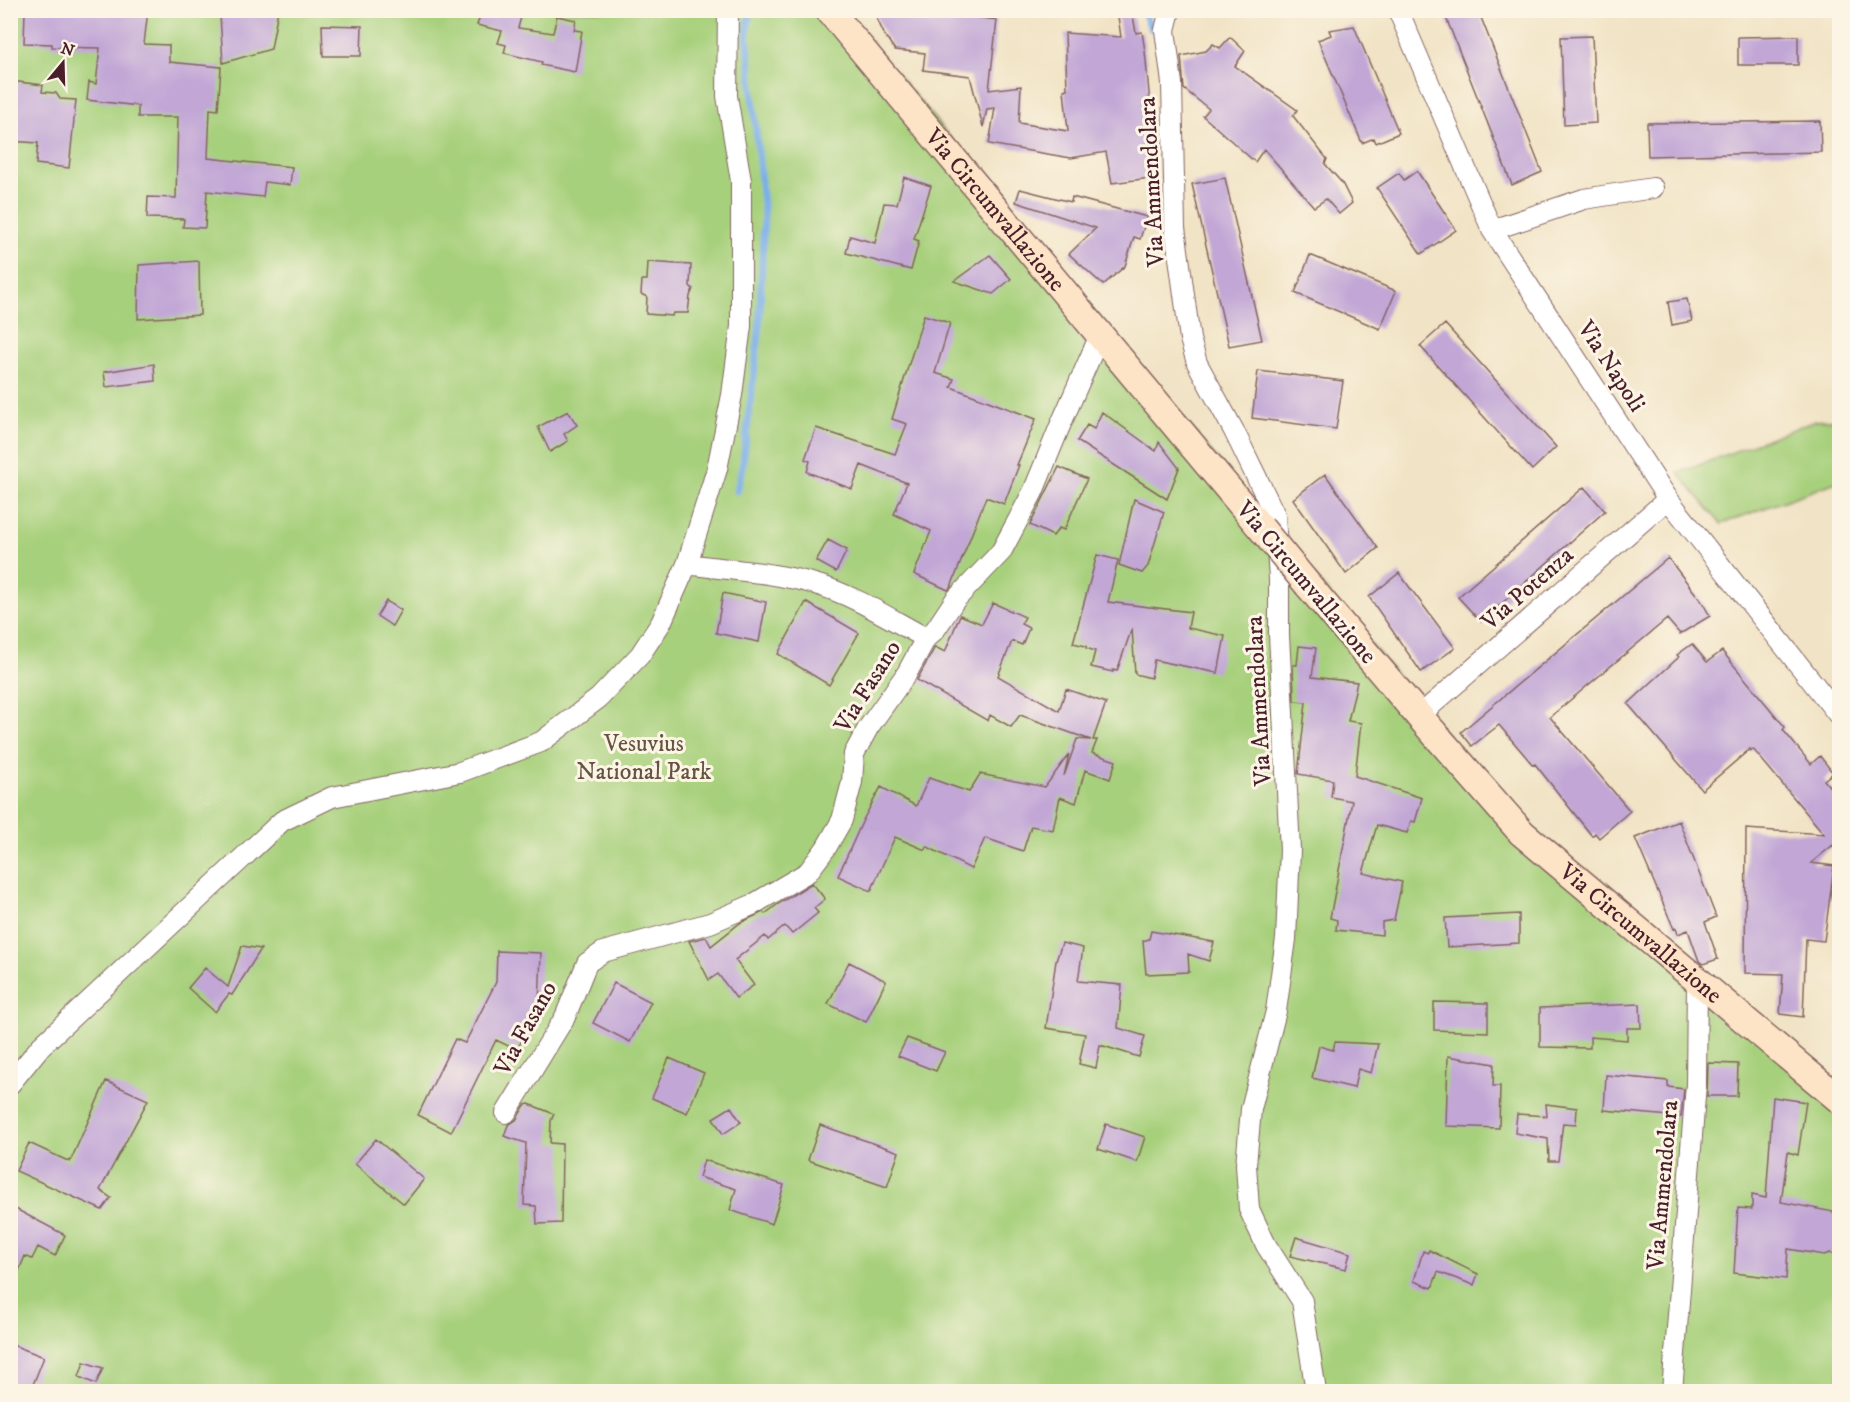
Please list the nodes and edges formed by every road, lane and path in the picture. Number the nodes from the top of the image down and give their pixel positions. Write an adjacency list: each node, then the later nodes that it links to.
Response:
1 (728, 10): 9 (street)
2 (829, 10): 7 (main road, Via Circumvallazione)
3 (1170, 10): 17 (street, Via Ammendolara)
4 (1398, 10): 6 (street, Via Napoli)
5 (1653, 188): 6 (street)
6 (1492, 230): 8 (street, Via Napoli)
7 (1100, 335): 10 (street, Via Fasano); 11 (main road, Via Circumvallazione, bridge)
8 (1668, 499): 11 (street, Via Potenza); 12 (street, Via Napoli)
9 (687, 564): 10 (street); 14 (street)
10 (926, 638): 16 (street, Via Fasano)
11 (1419, 716): 13 (main road, Via Circumvallazione)
12 (1839, 717)
13 (1697, 982): 15 (main road, Via Circumvallazione); 18 (street, Via Ammendolara)
14 (10, 1084)
15 (1839, 1100)
16 (506, 1113)
17 (1316, 1392)
18 (1672, 1392)

